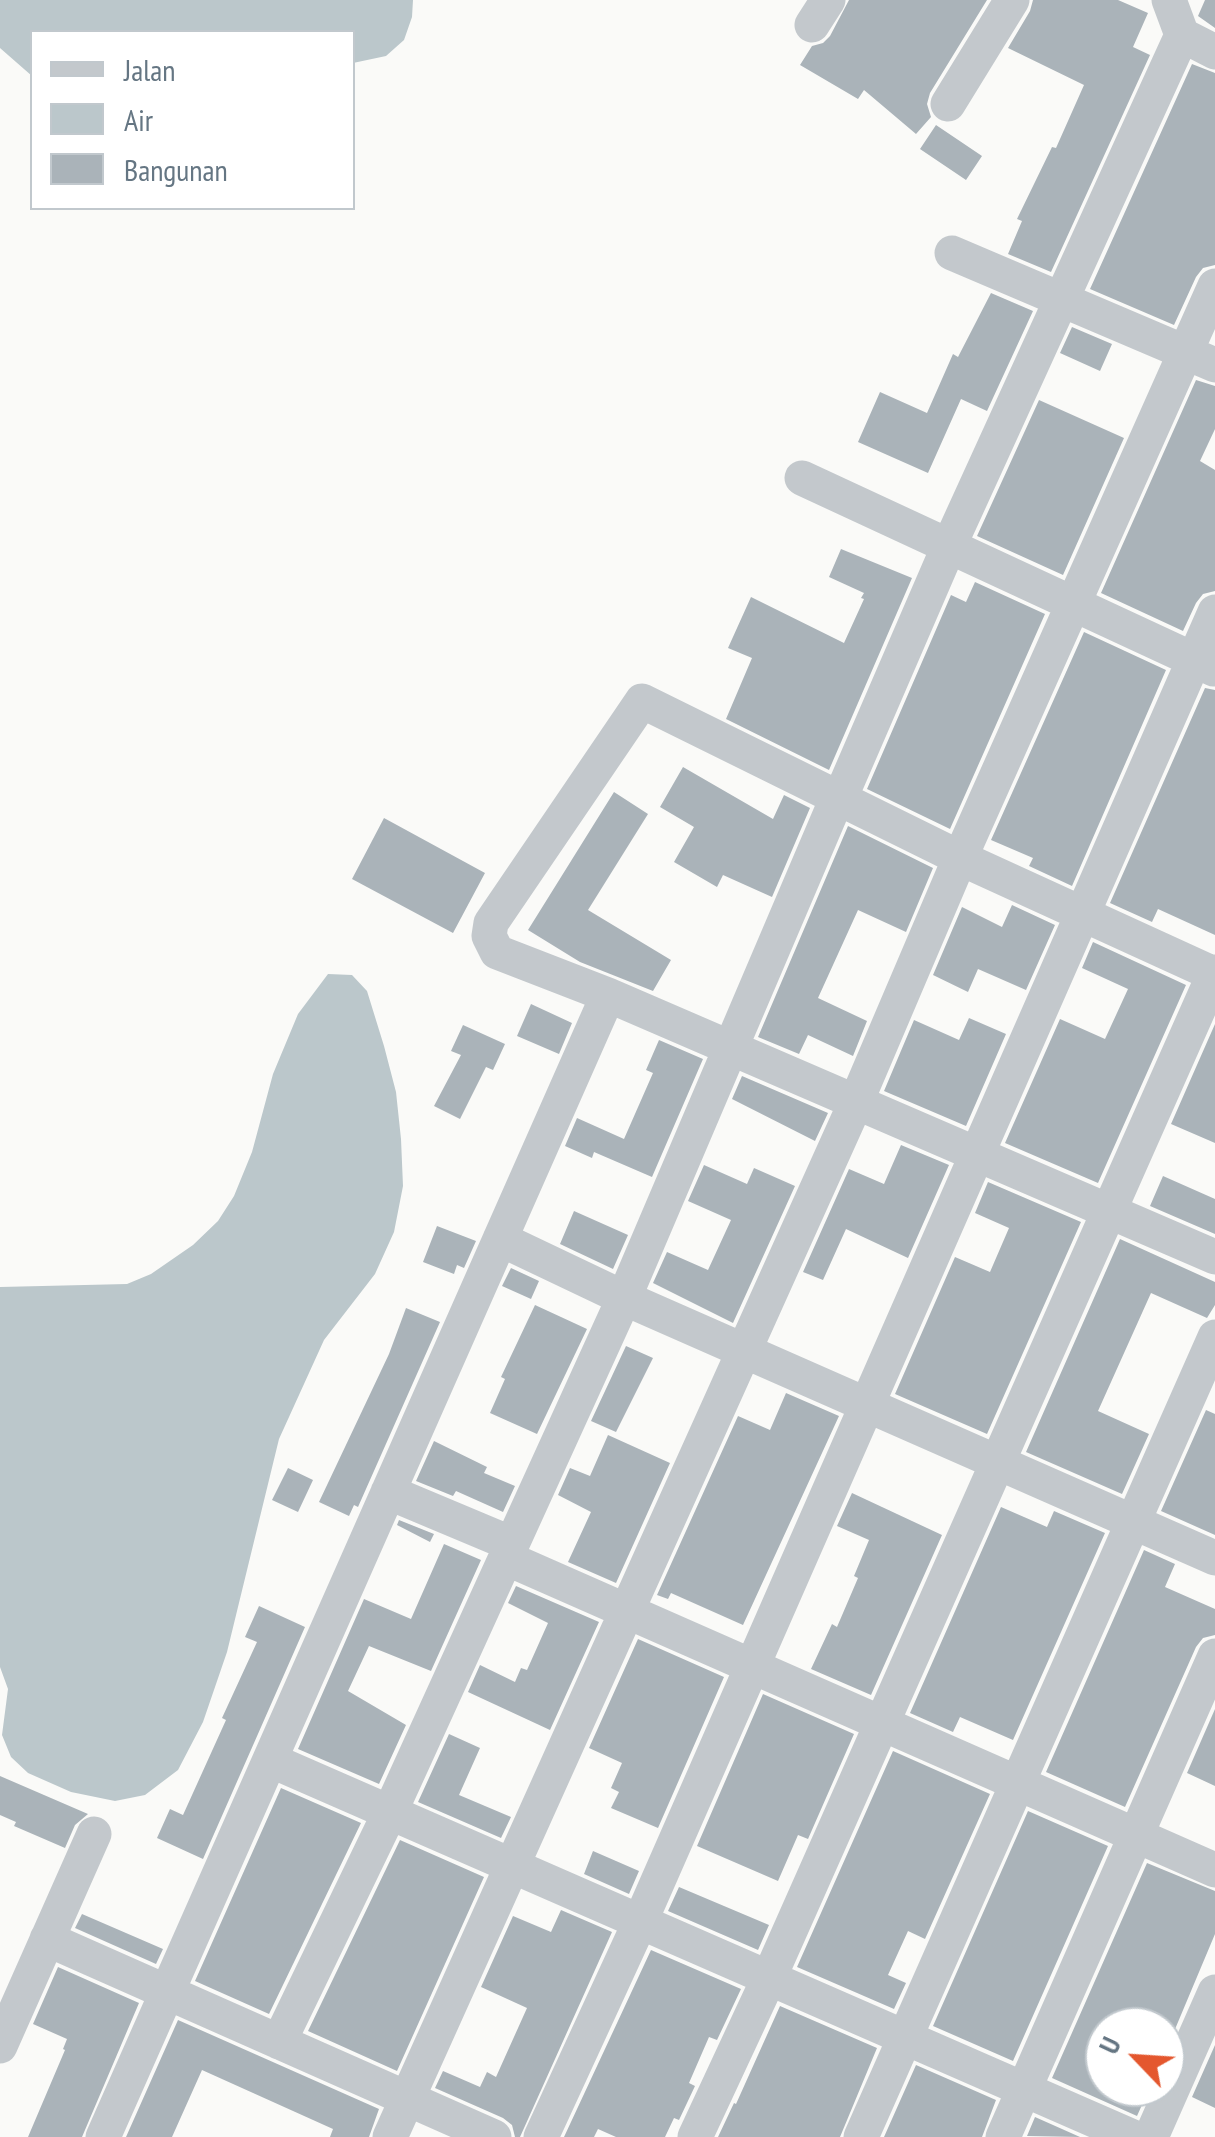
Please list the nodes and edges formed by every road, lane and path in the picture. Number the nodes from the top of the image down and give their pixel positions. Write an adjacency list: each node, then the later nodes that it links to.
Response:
1 (1012, 0): 4 (street)
2 (1169, 10): 3 (street); 7 (street)
3 (1215, 52)
4 (948, 104)
5 (952, 253): 7 (street)
6 (1215, 286): 8 (street)
7 (1062, 298): 8 (street); 10 (street)
8 (1200, 359): 11 (street)
9 (802, 478): 10 (street)
10 (949, 546): 11 (street); 14 (street)
11 (1073, 604): 13 (street); 15 (street)
12 (1215, 612): 13 (street)
13 (1204, 664): 16 (street)
14 (838, 796): 15 (street); 18 (street); 19 (street)
15 (960, 858): 16 (street); 20 (street)
16 (1080, 913): 17 (street); 21 (street)
17 (1215, 973): 22 (street)
18 (608, 995): 19 (street); 23 (street)
19 (732, 1048): 20 (street); 25 (street)
20 (856, 1102): 21 (street); 27 (street)
21 (977, 1154): 22 (street); 28 (street)
22 (1111, 1212): 24 (street); 29 (street)
23 (500, 1238): 25 (street); 30 (street)
24 (1215, 1257)
25 (624, 1298): 27 (street); 32 (street)
26 (1215, 1337): 31 (street)
27 (744, 1351): 28 (street); 34 (street)
28 (866, 1404): 29 (street); 36 (street)
29 (998, 1463): 31 (street); 37 (street)
30 (388, 1492): 32 (street); 38 (street)
31 (1131, 1521): 33 (street); 39 (street)
32 (509, 1551): 34 (street); 40 (street)
33 (1215, 1558)
34 (626, 1613): 36 (street); 43 (street)
35 (1215, 1656): 42 (street)
36 (751, 1666): 37 (street); 45 (street)
37 (882, 1724): 39 (street); 47 (street)
38 (270, 1760): 40 (street); 48 (street)
39 (1018, 1783): 42 (street); 50 (street)
40 (390, 1812): 43 (street); 51 (street)
41 (94, 1834): 46 (street)
42 (1136, 1835): 44 (street); 53 (street)
43 (514, 1866): 45 (street); 54 (street)
44 (1215, 1870)
45 (640, 1922): 47 (street); 58 (street)
46 (47, 1940): 48 (street); 52 (street)
47 (769, 1978): 50 (street); 59 (street)
48 (167, 1992): 51 (street); 55 (street)
49 (1215, 1992): 63 (street)
50 (906, 2038): 53 (street); 60 (street)
51 (279, 2042): 54 (street)
52 (0, 2046)
53 (1024, 2089): 61 (street); 62 (street)
54 (406, 2098): 56 (street); 57 (street)
55 (103, 2137)
56 (390, 2137)
57 (494, 2137)
58 (540, 2137)
59 (695, 2137)
60 (862, 2137)
61 (1003, 2137)
62 (1134, 2137)
63 (1151, 2137)

